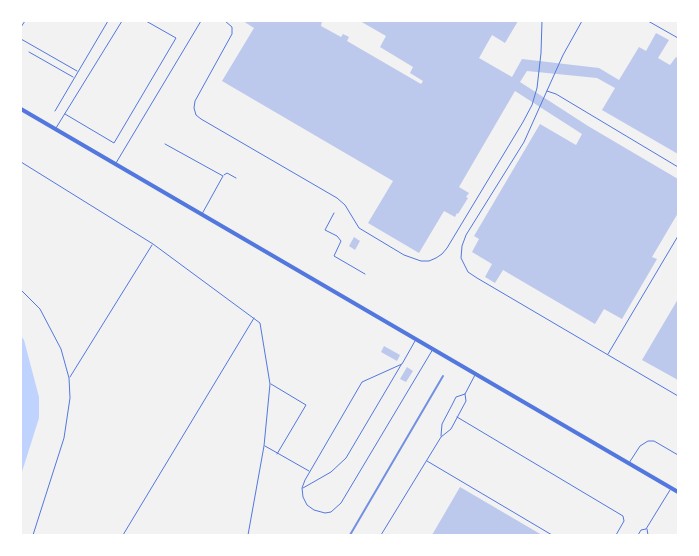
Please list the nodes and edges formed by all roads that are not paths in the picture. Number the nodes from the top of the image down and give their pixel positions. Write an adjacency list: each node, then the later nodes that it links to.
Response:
1 (25, 21): 10 (lane)
2 (108, 21): 14 (lane)
3 (122, 21): 19 (lane)
4 (146, 21): 19 (lane)
5 (201, 21): 23 (lane)
6 (225, 21): 7 (lane)
7 (542, 21)
8 (582, 21): 16 (lane)
9 (648, 21): 11 (lane)
10 (21, 27)
11 (678, 38)
12 (21, 39): 14 (lane)
13 (29, 52): 15 (lane)
14 (78, 71): 15 (lane)
15 (74, 78): 18 (lane)
16 (548, 91): 24 (lane); 36 (lane)
17 (21, 108): 20 (street)
18 (55, 110)
19 (65, 114): 20 (lane)
20 (55, 129): 23 (street)
21 (165, 144): 25 (lane)
22 (21, 162): 30 (lane)
23 (116, 164): 28 (street)
24 (678, 167)
25 (223, 176): 26 (lane); 28 (lane)
26 (236, 178)
27 (334, 213): 31 (lane)
28 (202, 215): 34 (street)
29 (678, 236): 36 (lane)
30 (153, 244): 33 (lane); 39 (lane)
31 (365, 274)
32 (21, 290): 39 (lane)
33 (254, 317): 40 (lane); 56 (lane)
34 (417, 339): 35 (street); 37 (lane)
35 (433, 348): 38 (street); 51 (lane)
36 (608, 355): 42 (lane)
37 (402, 364): 50 (lane); 51 (lane)
38 (476, 373): 41 (lane); 49 (street)
39 (69, 378): 55 (lane)
40 (270, 384): 45 (lane); 46 (lane)
41 (465, 394): 43 (lane); 44 (lane)
42 (678, 396)
43 (457, 417): 44 (lane); 60 (lane)
44 (441, 437): 48 (lane)
45 (264, 446): 46 (lane); 57 (lane)
46 (278, 454): 50 (lane)
47 (678, 455): 49 (lane)
48 (426, 461): 58 (lane); 59 (lane)
49 (629, 464): 52 (street)
50 (310, 472): 51 (lane)
51 (302, 488)
52 (671, 488): 53 (street); 54 (lane)
53 (678, 492)
54 (646, 528): 61 (lane); 62 (lane)
55 (33, 535)
56 (123, 535)
57 (248, 535)
58 (381, 535)
59 (552, 535)
60 (616, 535)
61 (638, 535)
62 (648, 535)

